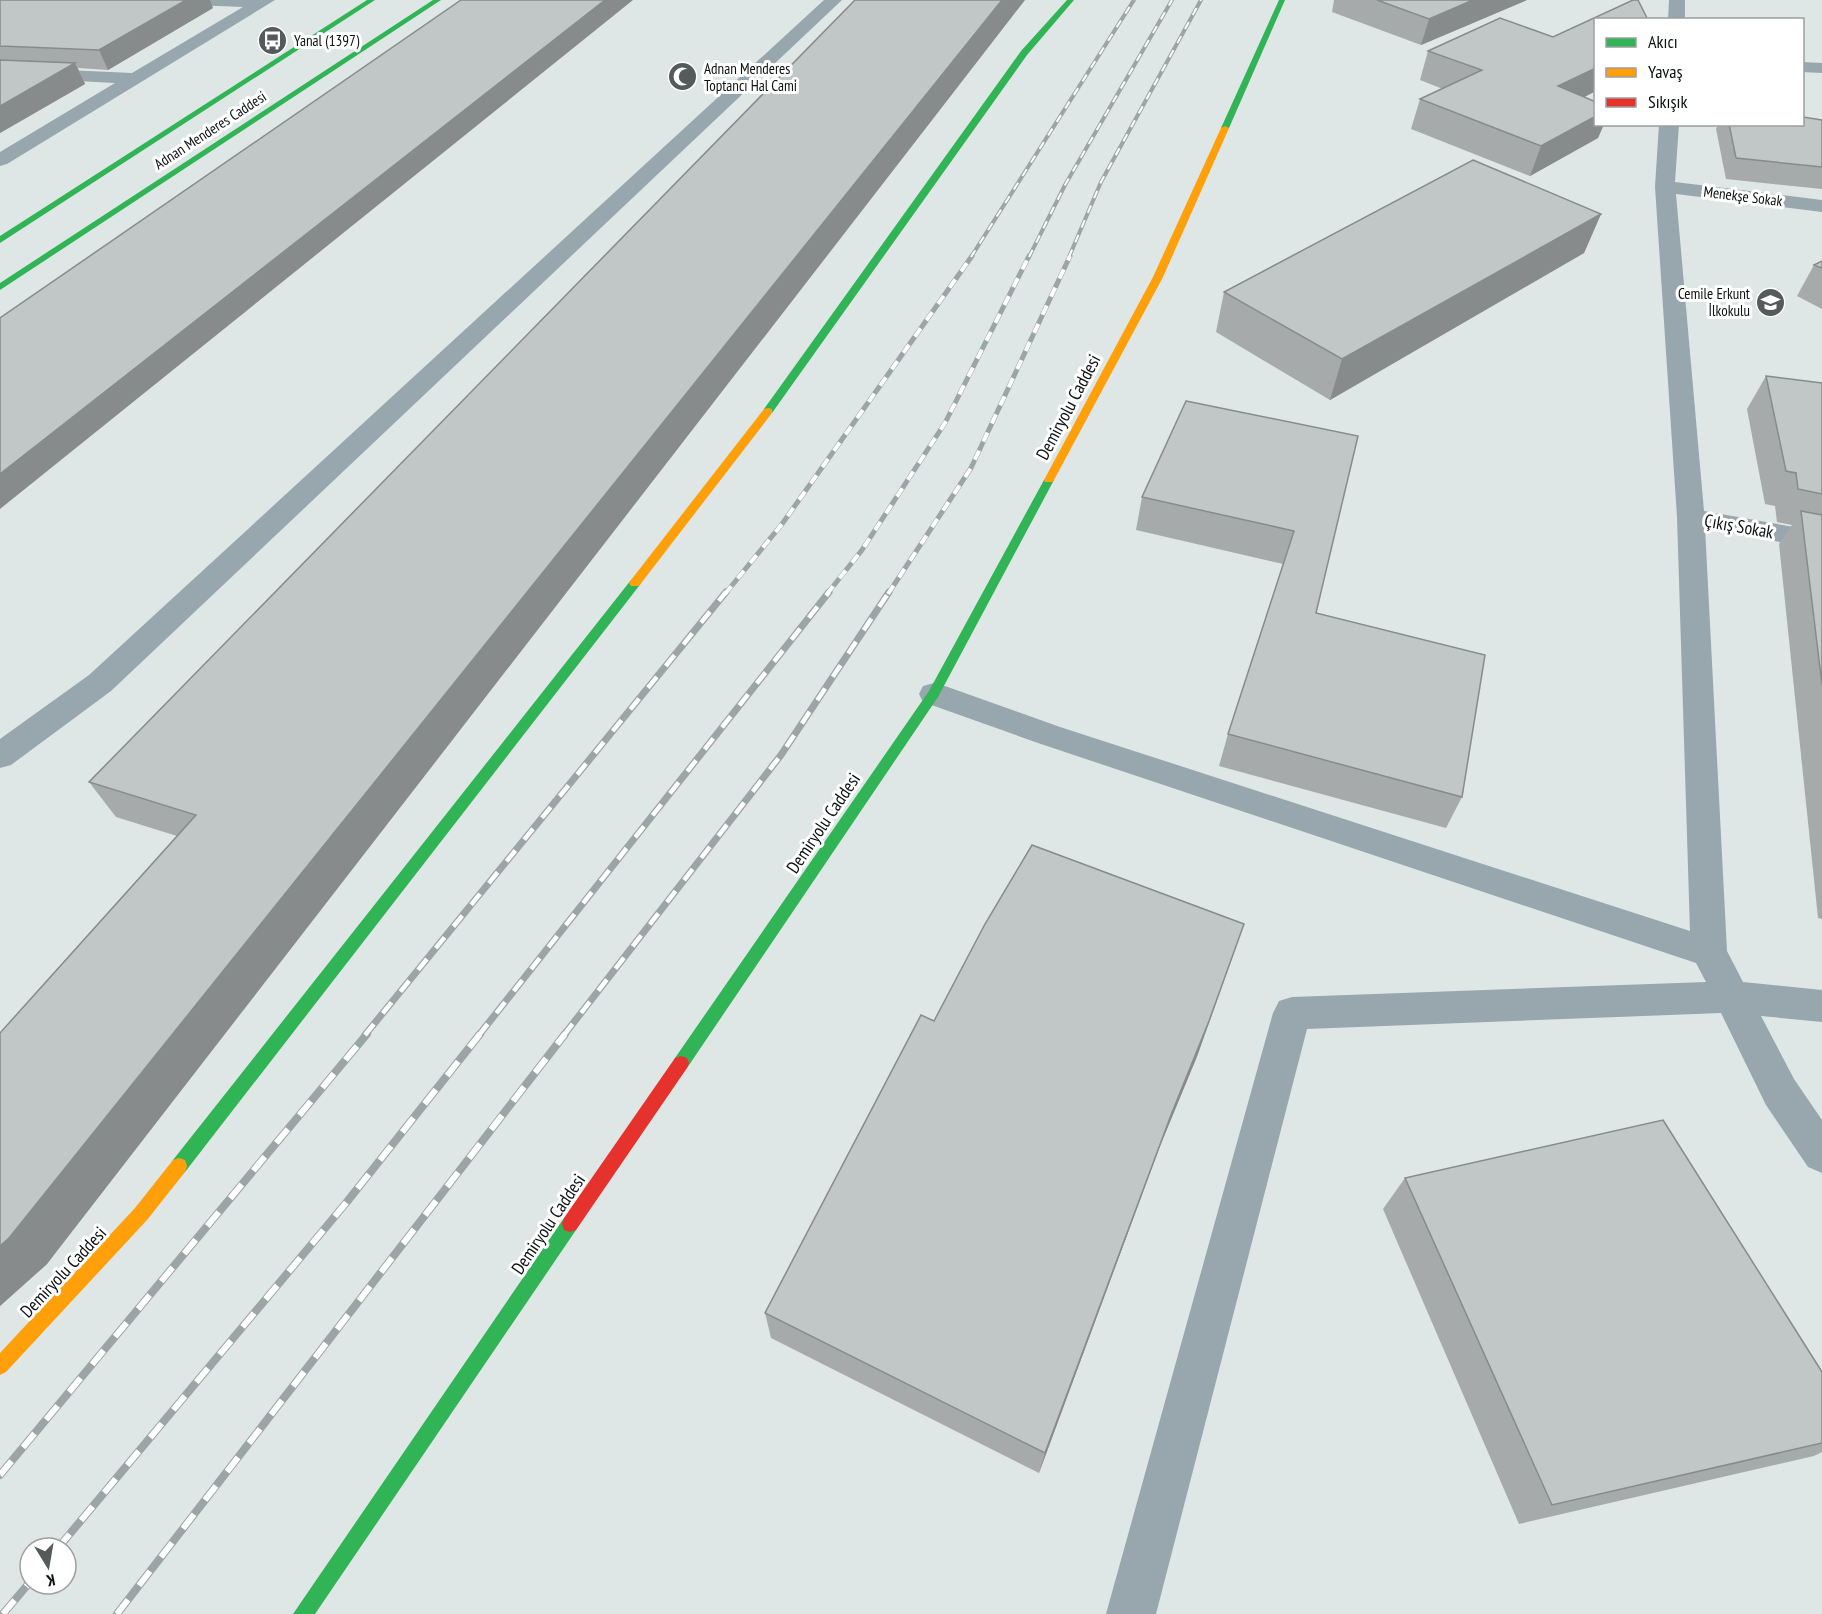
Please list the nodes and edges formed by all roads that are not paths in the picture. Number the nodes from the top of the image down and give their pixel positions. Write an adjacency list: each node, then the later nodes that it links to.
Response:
1 (192, 0): 8 (street)
2 (372, 0): 18 (main road, Adnan Menderes Caddesi)
3 (438, 0): 19 (main road, Adnan Menderes Caddesi)
4 (834, 0): 23 (street)
5 (1071, 0): 28 (main road, Demiryolu Caddesi)
6 (1282, 0): 22 (main road, Demiryolu Caddesi)
7 (1677, 0): 9 (street)
8 (264, 1): 13 (street)
9 (1676, 18)
10 (1804, 67): 11 (street)
11 (1822, 68)
12 (0, 72): 13 (street)
13 (135, 79): 15 (street)
14 (1669, 126): 16 (street)
15 (0, 160)
16 (1665, 187): 17 (street, Menekşe Sokak); 20 (street)
17 (1822, 206)
18 (0, 240)
19 (0, 287)
20 (1691, 517): 21 (street, Çıkış Sokak); 24 (street)
21 (1822, 541)
22 (934, 694): 24 (street); 29 (main road, Demiryolu Caddesi)
23 (0, 756)
24 (1709, 952): 25 (street)
25 (1732, 997): 26 (street); 27 (street); 30 (street)
26 (1822, 1006)
27 (1822, 1154)
28 (0, 1366)
29 (303, 1614)
30 (1131, 1614)

